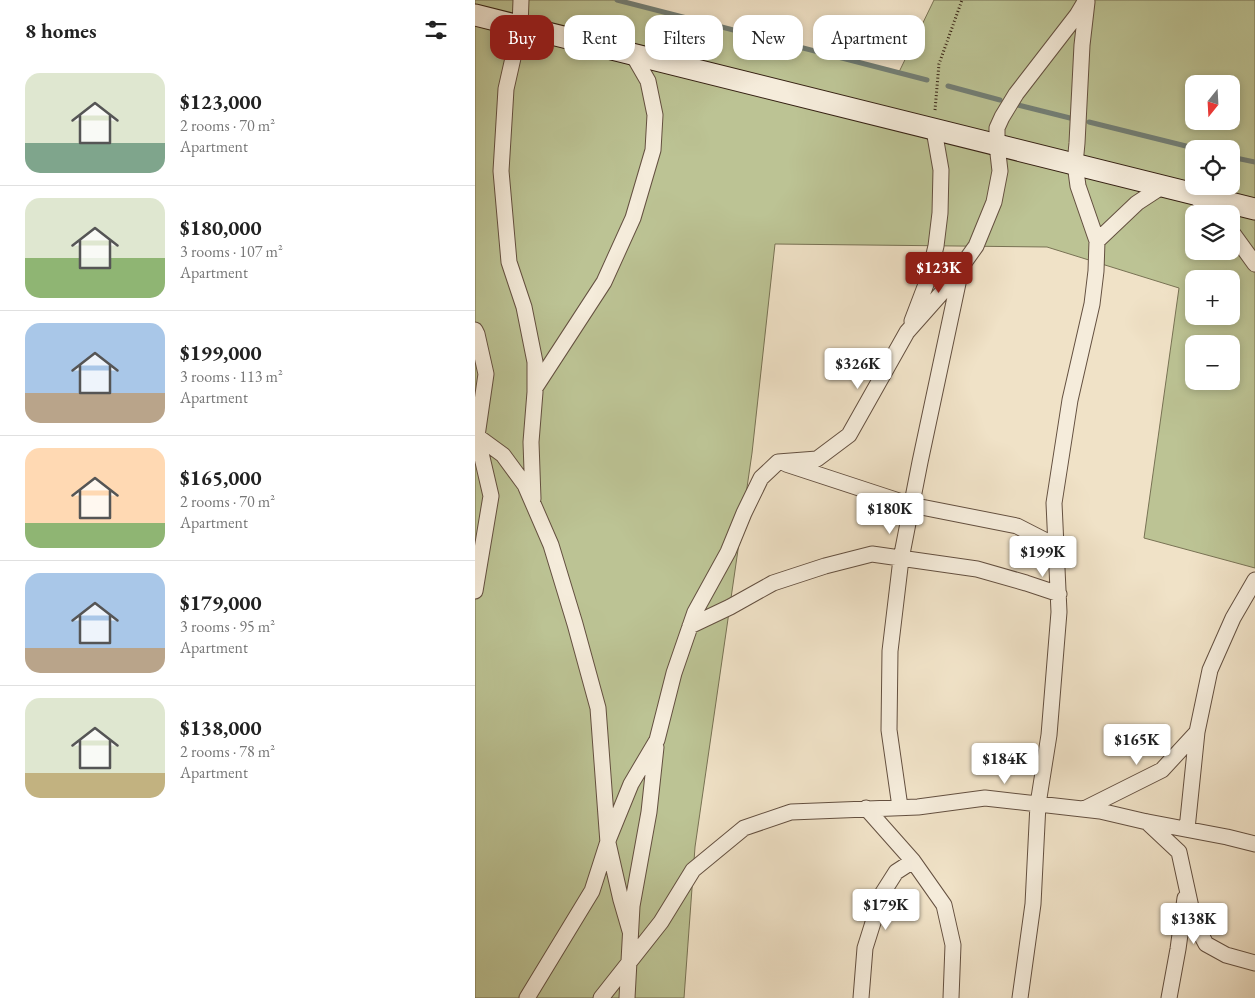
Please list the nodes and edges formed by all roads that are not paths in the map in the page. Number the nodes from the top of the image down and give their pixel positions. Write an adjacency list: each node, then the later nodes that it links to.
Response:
1 (521, 0): 4 (street)
2 (1086, 0): 10 (street); 11 (street)
3 (475, 15): 5 (main road)
4 (520, 15)
5 (490, 19)
6 (635, 55): 9 (main road)
7 (635, 58): 24 (street)
8 (512, 60): 24 (street)
9 (934, 130): 10 (main road); 23 (street)
10 (997, 145): 11 (main road); 21 (street)
11 (1075, 164): 12 (main road); 18 (street)
12 (1163, 186): 13 (main road); 18 (street)
13 (1185, 192)
14 (1194, 195): 16 (street)
15 (1197, 195): 17 (main road)
16 (1205, 205)
17 (1255, 209)
18 (1097, 241): 29 (street)
19 (1240, 243): 20 (street)
20 (1255, 264)
21 (961, 267): 23 (street); 27 (street)
22 (475, 330): 25 (street)
23 (907, 332): 26 (street)
24 (535, 388): 28 (street)
25 (477, 436): 28 (street); 32 (street)
26 (779, 462): 27 (street); 34 (street)
27 (911, 504): 29 (street); 30 (street)
28 (533, 505): 45 (street)
29 (1056, 546): 33 (street)
30 (901, 559): 33 (street); 34 (street); 38 (street)
31 (1255, 580): 35 (street)
32 (475, 591)
33 (1059, 594): 37 (street)
34 (690, 626): 36 (street)
35 (1197, 732): 40 (street); 42 (street)
36 (657, 740): 45 (street); 49 (street)
37 (1038, 804): 38 (street); 40 (street); 57 (street)
38 (900, 807): 39 (street)
39 (866, 808): 47 (street); 51 (street)
40 (1084, 809): 41 (street)
41 (1147, 822): 42 (street); 48 (street)
42 (1187, 829): 44 (street)
43 (1255, 834): 44 (street)
44 (1227, 837): 46 (street)
45 (608, 843): 49 (street); 52 (street)
46 (1255, 844)
47 (913, 861): 55 (street); 56 (street)
48 (1187, 884): 50 (street); 58 (street)
49 (631, 931): 51 (street)
50 (1255, 963)
51 (629, 964): 53 (street); 54 (street)
52 (527, 998)
53 (601, 998)
54 (627, 998)
55 (861, 998)
56 (951, 998)
57 (1019, 998)
58 (1169, 998)

